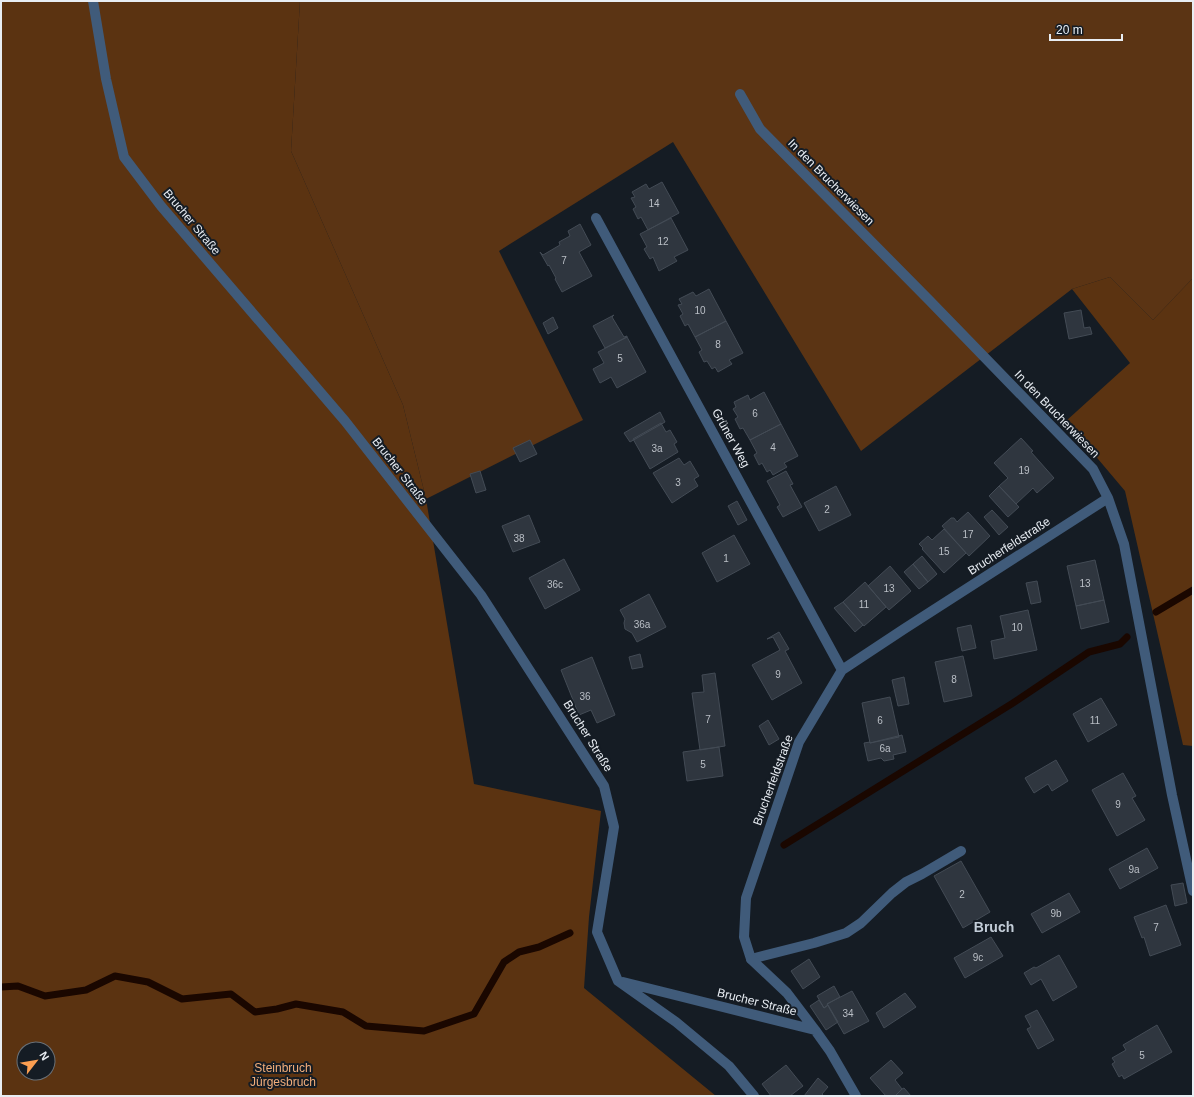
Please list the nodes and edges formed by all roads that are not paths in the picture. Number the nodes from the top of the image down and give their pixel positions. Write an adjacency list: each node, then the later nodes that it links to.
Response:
1 (93, 1): 9 (street, Brucher Straße)
2 (740, 94): 4 (street, In den Brucherwiesen)
3 (596, 218): 5 (street, Grüner Weg)
4 (1108, 498): 5 (street, Brucherfeldstraße); 7 (street, In den Brucherwiesen)
5 (842, 670): 8 (street, Brucherfeldstraße)
6 (961, 851): 8 (street)
7 (1193, 891)
8 (751, 959): 10 (street, Brucherfeldstraße)
9 (618, 981): 10 (street, Brucher Straße); 11 (street)
10 (814, 1030): 12 (street)
11 (754, 1096)
12 (856, 1096)

